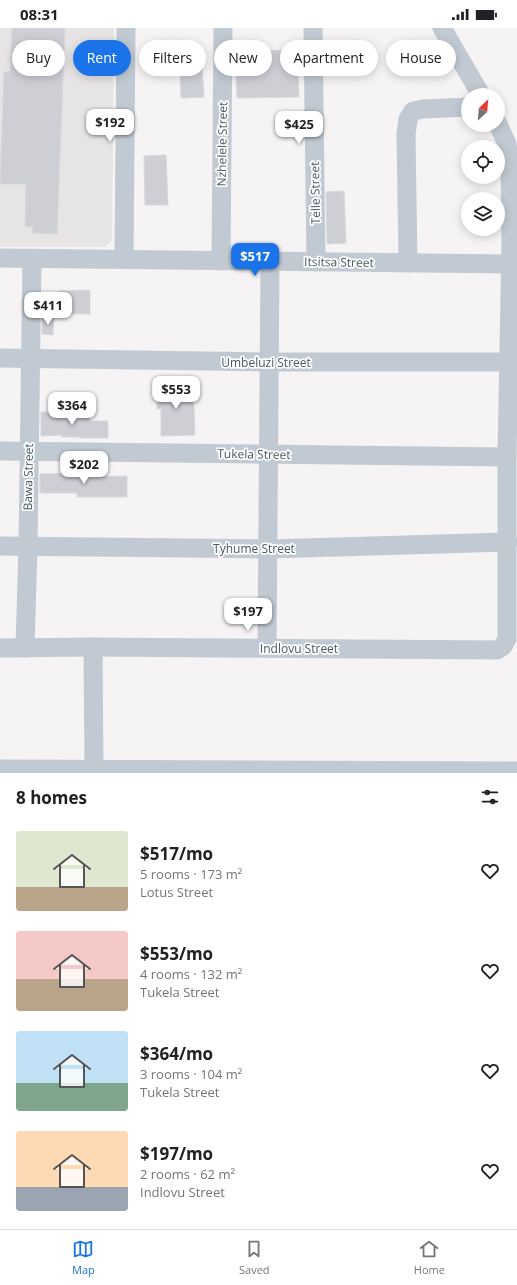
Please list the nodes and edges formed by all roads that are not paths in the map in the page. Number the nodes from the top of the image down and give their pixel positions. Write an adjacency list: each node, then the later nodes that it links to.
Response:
1 (126, 28): 10 (street)
2 (223, 28): 11 (street, Nzhelele Street)
3 (313, 28): 13 (street, Telle Street)
4 (442, 28): 5 (street)
5 (477, 88)
6 (461, 107): 14 (street)
7 (502, 132): 15 (street)
8 (0, 258): 9 (street, Itsitsa Street)
9 (32, 258): 10 (street, Itsitsa Street); 17 (street, Bawa Street)
10 (124, 259): 11 (street, Itsitsa Street)
11 (221, 261): 12 (street, Itsitsa Street)
12 (270, 261): 13 (street, Itsitsa Street); 18 (street)
13 (316, 262): 14 (street, Itsitsa Street)
14 (408, 263): 15 (street, Itsitsa Street)
15 (510, 264): 19 (street)
16 (0, 358): 17 (street, Umbeluzi Street)
17 (31, 359): 18 (street, Umbeluzi Street); 21 (street, Bawa Street)
18 (269, 362): 19 (street, Umbeluzi Street); 22 (street)
19 (508, 362): 23 (street)
20 (0, 451): 21 (street, Tukela Street)
21 (28, 452): 22 (street, Tukela Street); 26 (street, Bawa Street)
22 (268, 454): 23 (street, Tukela Street); 27 (street)
23 (507, 457): 24 (street)
24 (508, 542): 27 (street, Tyhume Street); 31 (street, Indlovu Street)
25 (0, 546): 26 (street, Tyhume Street)
26 (28, 546): 27 (street, Tyhume Street); 30 (street, Bawa Street)
27 (268, 549): 31 (street)
28 (93, 647): 30 (street, Indlovu Street); 31 (street, Indlovu Street); 33 (street)
29 (0, 648): 30 (street, Indlovu Street)
30 (25, 648)
31 (267, 648)
32 (0, 769): 34 (street)
33 (94, 770): 34 (street); 35 (street)
34 (38, 771)
35 (131, 771): 36 (street)
36 (225, 772): 37 (street)
37 (315, 772): 38 (street)
38 (410, 772): 39 (street)
39 (506, 772)

